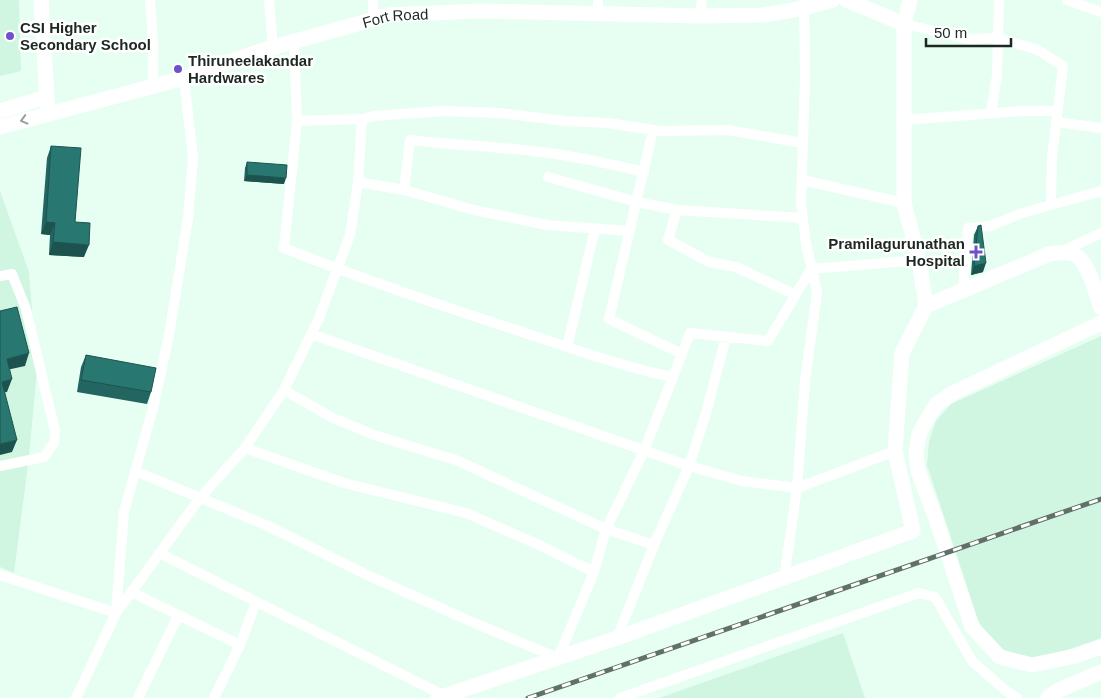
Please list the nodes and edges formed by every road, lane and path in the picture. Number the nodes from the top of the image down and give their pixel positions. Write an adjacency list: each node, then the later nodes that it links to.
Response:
1 (41, 0): 23 (street)
2 (150, 0): 22 (street)
3 (269, 0): 20 (street)
4 (373, 0): 16 (street)
5 (702, 0): 15 (street)
6 (833, 0): 11 (street, Fort Road)
7 (846, 0): 17 (street)
8 (910, 0): 17 (street)
9 (999, 0): 18 (street)
10 (1067, 0): 14 (street)
11 (804, 4): 15 (street, Fort Road); 35 (street)
12 (481, 6): 13 (street, Fort Road); 16 (street, Fort Road)
13 (598, 7): 15 (street, Fort Road)
14 (1101, 12)
15 (700, 16)
16 (373, 19): 19 (street, Fort Road)
17 (904, 24): 18 (street); 29 (street)
18 (998, 38): 25 (street); 26 (street)
19 (294, 42): 20 (street, Fort Road); 30 (street)
20 (273, 48): 21 (street, Fort Road)
21 (184, 78): 22 (street, Fort Road); 71 (street)
22 (153, 86): 27 (street, Fort Road)
23 (47, 97): 24 (street); 27 (street)
24 (0, 111)
25 (1057, 111): 26 (street); 31 (street)
26 (992, 113): 29 (street)
27 (48, 114): 32 (street, Fort Road, one-way to 32)
28 (362, 119): 30 (street); 34 (street); 39 (street)
29 (905, 120): 43 (street)
30 (297, 121): 52 (street)
31 (1056, 122): 33 (street); 44 (street)
32 (0, 127)
33 (1101, 128)
34 (653, 130): 35 (street); 36 (street)
35 (803, 143): 38 (street)
36 (644, 172): 40 (street); 42 (street)
37 (548, 177): 42 (street)
38 (802, 180): 43 (street); 46 (street)
39 (358, 182): 40 (street); 52 (street)
40 (404, 190): 47 (street)
41 (1101, 192): 44 (street)
42 (637, 202): 45 (street); 48 (street)
43 (904, 203): 51 (street)
44 (1051, 205): 55 (street)
45 (677, 210): 46 (street); 56 (street)
46 (803, 218): 53 (street)
47 (595, 229): 48 (street); 62 (street)
48 (630, 231): 63 (street)
49 (1101, 233): 50 (street)
50 (1058, 253): 55 (street); 58 (street)
51 (919, 260): 53 (street); 57 (street)
52 (337, 269): 60 (street); 62 (street)
53 (811, 269): 56 (street); 72 (street)
54 (0, 276): 69 (street)
55 (962, 290): 57 (street)
56 (796, 294): 61 (street)
57 (926, 306): 68 (street)
58 (1101, 308)
59 (1101, 322): 86 (street)
60 (311, 334): 65 (street); 67 (street)
61 (726, 337): 63 (street); 70 (street)
62 (567, 347): 64 (street)
63 (682, 354): 64 (street)
64 (673, 377): 67 (street)
65 (284, 390): 66 (street); 74 (street)
66 (245, 448): 73 (street); 77 (street)
67 (644, 451): 70 (street); 74 (street)
68 (896, 451): 72 (street); 79 (street)
69 (0, 466)
70 (689, 466): 72 (street); 75 (street)
71 (135, 471): 73 (street); 82 (street)
72 (797, 488): 79 (street)
73 (200, 498): 76 (street); 87 (street)
74 (606, 529): 75 (street); 77 (street)
75 (654, 545): 84 (street)
76 (159, 553): 80 (street); 81 (street)
77 (594, 572): 87 (street)
78 (0, 575): 82 (street)
79 (784, 579): 84 (street)
80 (131, 592): 82 (street); 83 (street)
81 (256, 602): 85 (street); 89 (street)
82 (116, 613): 90 (street)
83 (178, 616): 85 (street); 91 (street)
84 (617, 638): 87 (street)
85 (240, 645): 92 (street)
86 (1101, 647)
87 (558, 658): 89 (street)
88 (1101, 672): 95 (street)
89 (442, 697)
90 (76, 698)
91 (138, 698)
92 (214, 698)
93 (620, 698): 94 (street)
94 (1017, 698)
95 (1048, 698)

